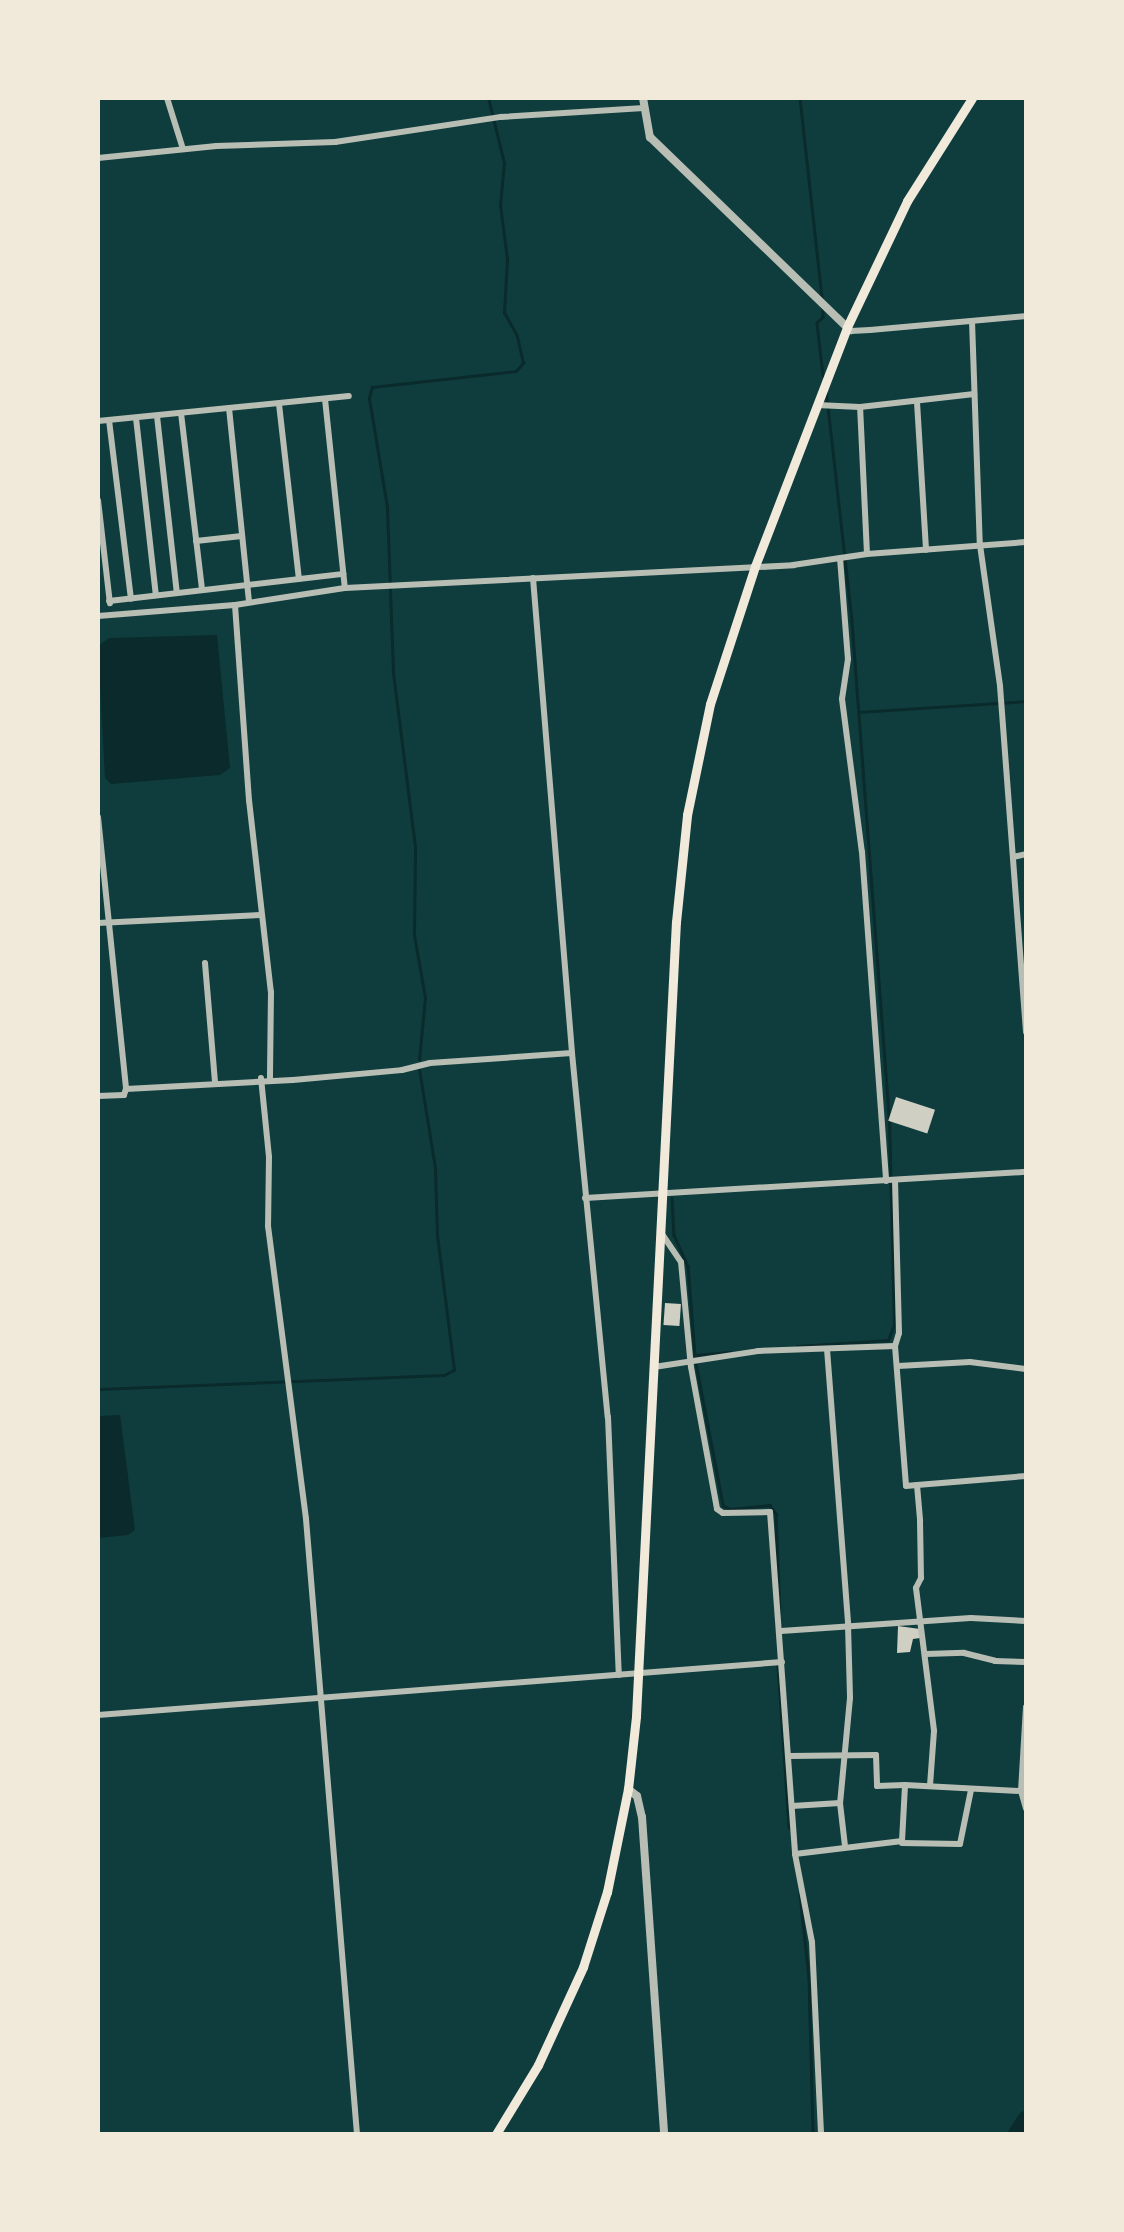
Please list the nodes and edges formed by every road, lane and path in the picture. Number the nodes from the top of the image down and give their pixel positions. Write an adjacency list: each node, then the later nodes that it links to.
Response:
1 (168, 98): 4 (street)
2 (972, 98): 8 (main road)
3 (644, 103): 4 (street); 8 (street)
4 (184, 149): 5 (street)
5 (98, 158)
6 (1026, 316): 7 (street)
7 (972, 320): 8 (street); 9 (street)
8 (847, 327): 14 (main road)
9 (974, 394): 12 (street); 26 (street)
10 (350, 396): 11 (street)
11 (325, 399): 13 (street); 31 (street)
12 (916, 402): 16 (street); 27 (street)
13 (279, 404): 15 (street); 33 (street)
14 (826, 407): 16 (street); 30 (main road)
15 (229, 408): 17 (street); 23 (street)
16 (860, 408): 28 (street)
17 (181, 413): 18 (street); 24 (street)
18 (157, 416): 19 (street); 37 (street)
19 (136, 418): 20 (street); 38 (street)
20 (109, 420): 21 (street); 39 (street)
21 (98, 421)
22 (98, 500): 40 (street)
23 (242, 536): 24 (street); 34 (street)
24 (196, 541): 36 (street)
25 (1026, 542): 26 (street)
26 (980, 545): 27 (street); 47 (street)
27 (926, 550): 28 (street)
28 (866, 554): 29 (street)
29 (840, 558): 30 (street); 59 (street)
30 (755, 566): 32 (street); 60 (main road)
31 (342, 574): 33 (street); 35 (street)
32 (533, 578): 35 (street); 53 (street)
33 (298, 579): 34 (street)
34 (248, 584): 36 (street); 41 (street)
35 (345, 588): 41 (street)
36 (202, 590): 37 (street)
37 (178, 593): 38 (street)
38 (156, 596): 39 (street)
39 (131, 599): 40 (street)
40 (109, 601): 43 (street)
41 (249, 602): 42 (street)
42 (234, 604): 43 (street); 48 (street)
43 (111, 614): 44 (street)
44 (98, 616)
45 (98, 816): 50 (street)
46 (1026, 854): 47 (street)
47 (1013, 857): 52 (street)
48 (261, 915): 50 (street); 54 (street)
49 (98, 923): 50 (street)
50 (108, 923): 56 (street)
51 (204, 964): 55 (street)
52 (1026, 1032)
53 (572, 1053): 54 (street); 61 (street)
54 (266, 1079): 55 (street); 80 (street)
55 (216, 1082): 56 (street)
56 (126, 1089): 57 (street)
57 (98, 1096)
58 (1026, 1172): 59 (street)
59 (890, 1180): 60 (street); 63 (street)
60 (662, 1194): 61 (street); 62 (main road)
61 (586, 1198): 79 (street)
62 (660, 1230): 65 (street); 67 (main road)
63 (895, 1346): 64 (street); 66 (street)
64 (827, 1349): 65 (street); 73 (street)
65 (690, 1362): 67 (street); 74 (street)
66 (898, 1366): 68 (street); 70 (street)
67 (654, 1367): 78 (main road)
68 (1026, 1370)
69 (1026, 1476): 70 (street)
70 (917, 1485): 72 (street)
71 (1026, 1621): 72 (street)
72 (920, 1623): 73 (street); 75 (street)
73 (848, 1625): 74 (street); 83 (street)
74 (781, 1631): 76 (street)
75 (926, 1654): 77 (street); 86 (street)
76 (782, 1662): 78 (street); 84 (street)
77 (1026, 1662)
78 (637, 1674): 79 (street); 87 (main road)
79 (619, 1675): 80 (street)
80 (322, 1701): 82 (street); 96 (street)
81 (1026, 1707): 89 (street)
82 (98, 1715)
83 (845, 1753): 84 (street); 85 (street); 90 (street)
84 (789, 1756): 91 (street)
85 (905, 1785): 86 (street); 93 (street)
86 (930, 1785): 88 (street)
87 (628, 1789): 97 (main road); 98 (street)
88 (971, 1790): 89 (street); 93 (street)
89 (1022, 1792): 92 (street)
90 (840, 1803): 91 (street); 94 (street)
91 (792, 1806): 95 (street)
92 (1026, 1808)
93 (894, 1843): 94 (street)
94 (845, 1846): 95 (street)
95 (796, 1854): 99 (street)
96 (357, 2134)
97 (496, 2134)
98 (664, 2134)
99 (821, 2134)

